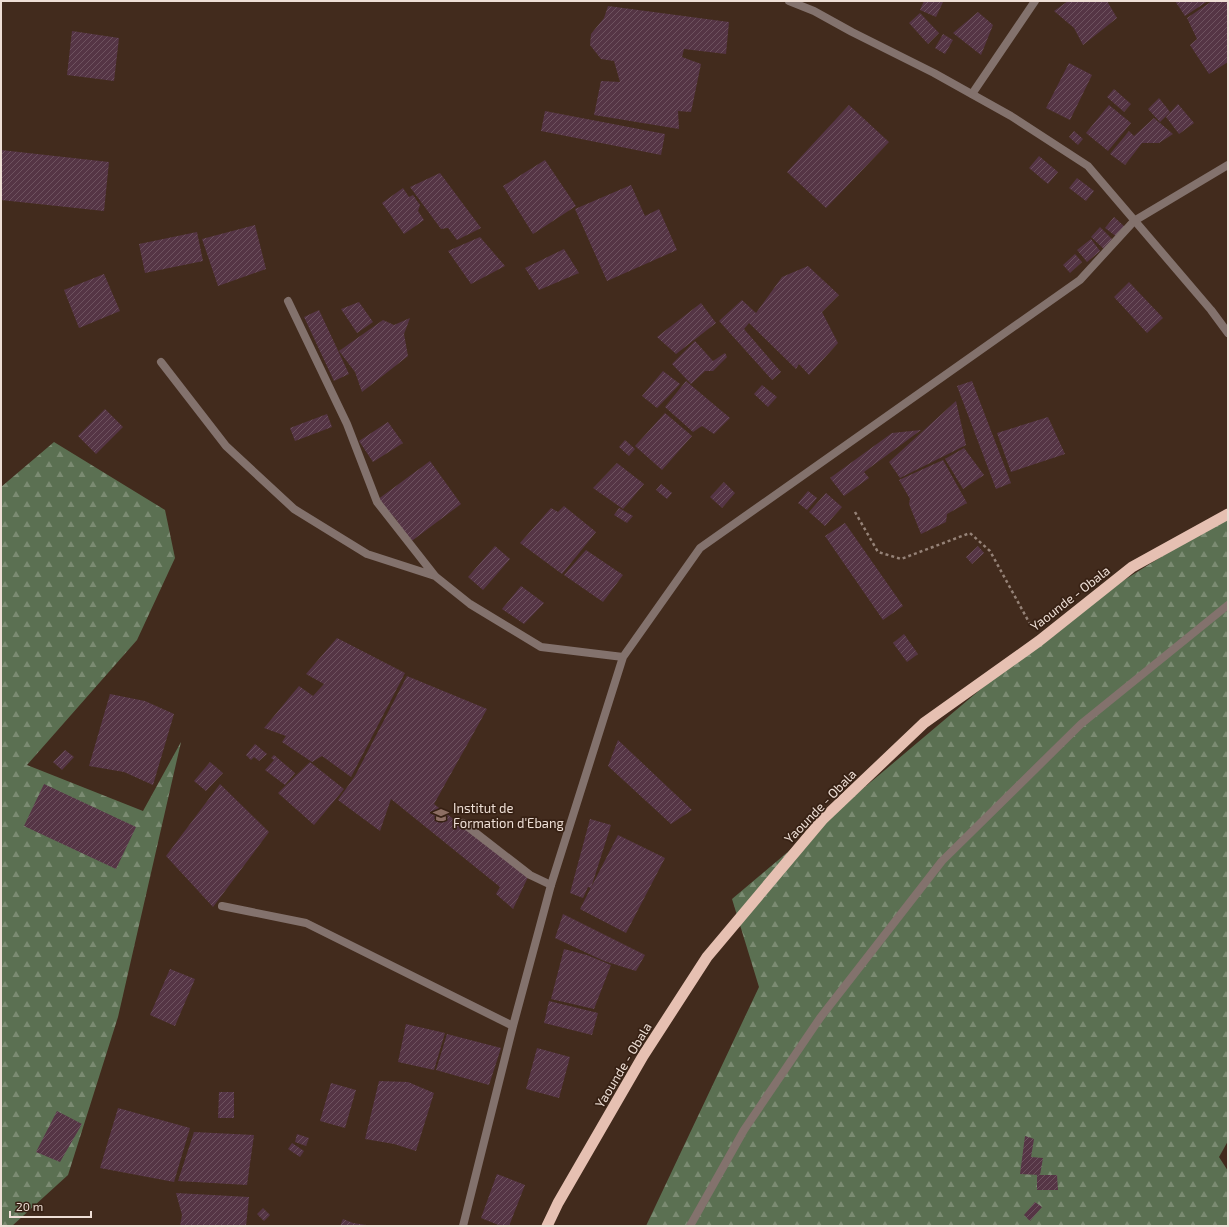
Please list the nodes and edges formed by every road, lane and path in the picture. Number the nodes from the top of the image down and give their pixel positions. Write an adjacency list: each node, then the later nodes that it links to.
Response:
1 (789, 1): 3 (street)
2 (1035, 1): 3 (street)
3 (972, 94): 5 (street)
4 (1228, 165): 5 (street)
5 (1134, 221): 7 (street); 14 (street)
6 (288, 302): 11 (street)
7 (1228, 332)
8 (161, 362): 11 (street)
9 (855, 512): 13 (path)
10 (1228, 514): 13 (highway, Yaounde - Obala)
11 (435, 576): 14 (street)
12 (1228, 605): 21 (street)
13 (1039, 641): 20 (highway, Yaounde - Obala)
14 (623, 657): 16 (street)
15 (463, 823): 16 (street)
16 (551, 885): 18 (street)
17 (222, 906): 18 (street)
18 (513, 1026): 19 (street)
19 (463, 1226)
20 (547, 1226)
21 (690, 1226)

